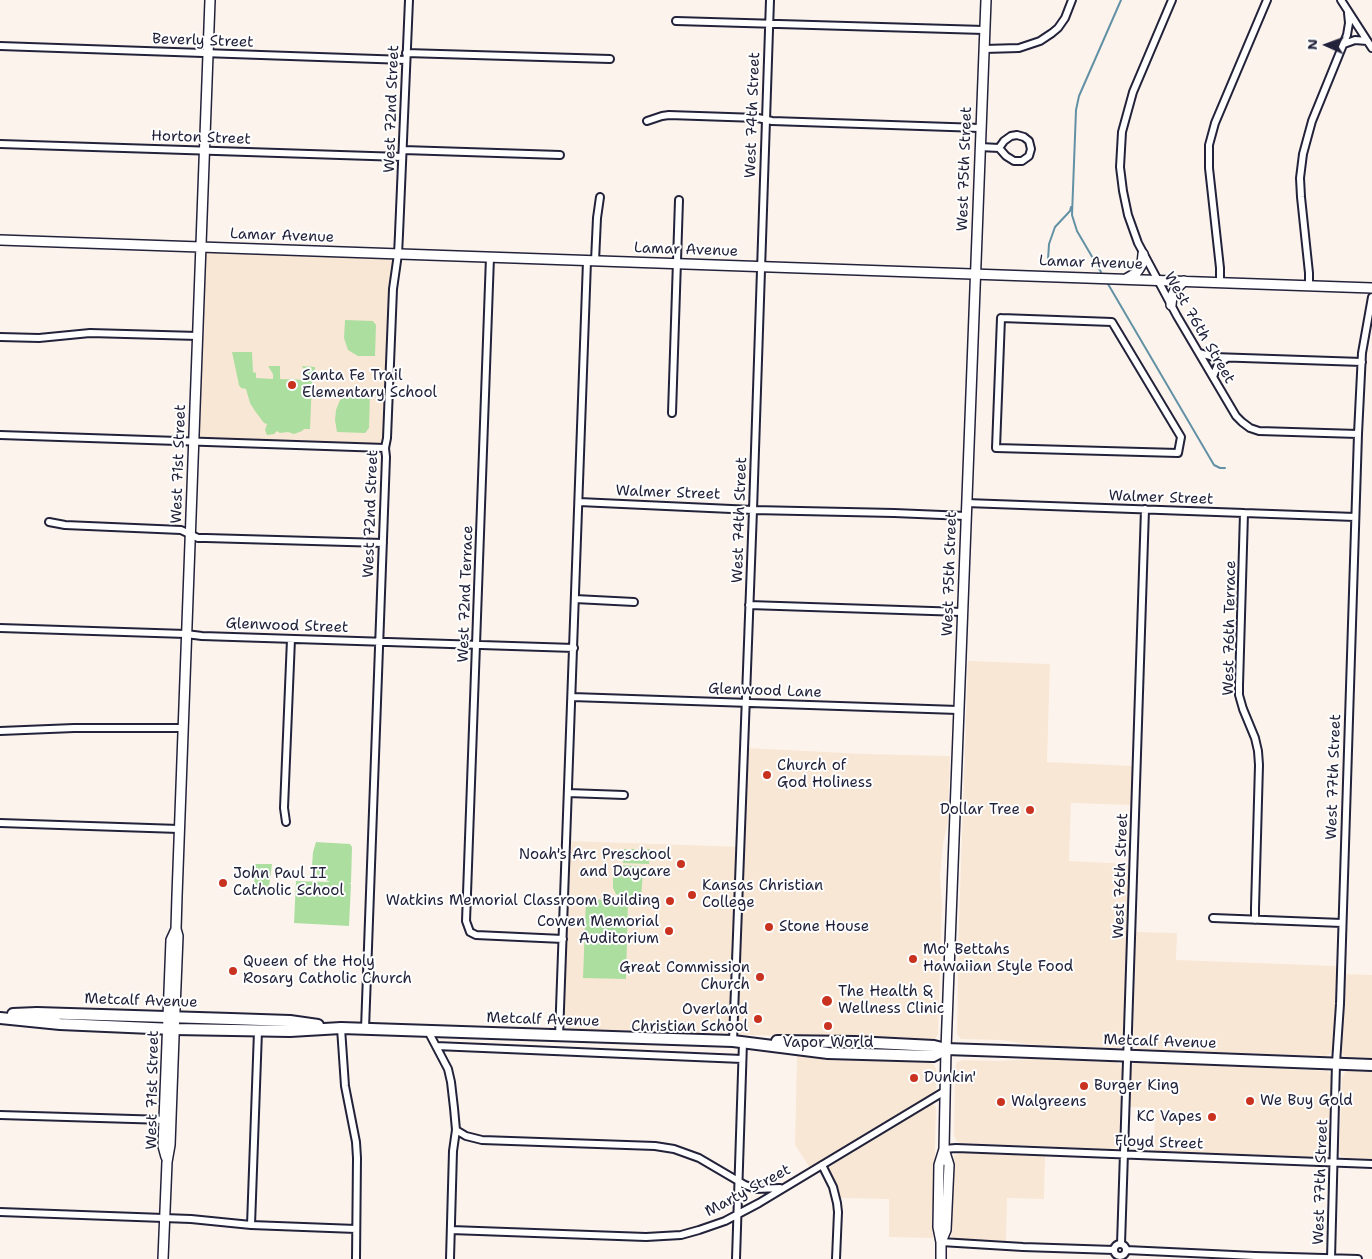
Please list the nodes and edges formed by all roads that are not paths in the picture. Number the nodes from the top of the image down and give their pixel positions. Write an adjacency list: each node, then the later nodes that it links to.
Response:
1 (210, 0): 18 (street, West 71st Street)
2 (409, 0): 19 (street, West 72nd Street)
3 (770, 0): 11 (street, West 74th Street)
4 (986, 0): 12 (street, West 75th Street)
5 (1072, 0): 16 (street)
6 (1172, 0): 35 (street, West 76th Street)
7 (1267, 0): 44 (street)
8 (1340, 0): 9 (street)
9 (1348, 13): 13 (street); 14 (street)
10 (676, 21): 11 (street)
11 (769, 24): 12 (street); 21 (street, West 74th Street)
12 (984, 30): 16 (street, West 75th Street)
13 (1367, 41): 14 (street); 17 (street)
14 (1344, 44): 45 (street)
15 (0, 46): 18 (street, Beverly Street)
16 (984, 48): 23 (street, West 75th Street)
17 (1372, 48)
18 (208, 53): 19 (street, Beverly Street); 27 (street, West 71st Street)
19 (406, 56): 20 (street, Beverly Street); 28 (street, West 72nd Street)
20 (610, 59)
21 (766, 119): 22 (street); 23 (street); 39 (street, West 74th Street)
22 (647, 121)
23 (980, 128): 25 (street, West 75th Street)
24 (0, 144): 27 (street, Horton Street)
25 (980, 147): 26 (street); 40 (street, West 75th Street)
26 (999, 148): 26 (street)
27 (204, 150): 28 (street, Horton Street); 33 (street, West 71st Street)
28 (402, 154): 29 (street, Horton Street); 34 (street, West 72nd Street)
29 (560, 155)
30 (600, 197): 37 (street)
31 (679, 200): 38 (street)
32 (0, 240): 33 (street, Lamar Avenue)
33 (201, 247): 34 (street, Lamar Avenue); 50 (street, West 71st Street)
34 (398, 254): 36 (street, Lamar Avenue); 60 (street, West 72nd Street)
35 (1143, 254): 41 (street); 42 (street, West 76th Street)
36 (490, 257): 37 (street, Lamar Avenue); 79 (street, West 72nd Terrace)
37 (591, 261): 38 (street, Lamar Avenue); 61 (street)
38 (677, 263): 39 (street, Lamar Avenue); 56 (street)
39 (760, 266): 40 (street, Lamar Avenue); 64 (street, West 74th Street)
40 (976, 273): 41 (street, Lamar Avenue); 62 (street, West 75th Street)
41 (1126, 279): 42 (street, Lamar Avenue)
42 (1157, 279): 43 (street, Lamar Avenue); 48 (street, West 76th Street)
43 (1184, 280): 44 (street, Lamar Avenue); 48 (street)
44 (1220, 282): 45 (street, Lamar Avenue)
45 (1309, 285): 46 (street, Lamar Avenue)
46 (1372, 288)
47 (1372, 297): 54 (street, West 77th Street)
48 (1171, 305): 52 (street, West 76th Street)
49 (1001, 318): 49 (street)
50 (198, 336): 51 (street); 59 (street, West 71st Street)
51 (0, 337)
52 (1200, 353): 53 (street); 55 (street, West 76th Street)
53 (1228, 357): 54 (street); 55 (street)
54 (1362, 362): 57 (street, West 77th Street)
55 (1213, 377): 57 (street, West 76th Street)
56 (672, 413)
57 (1358, 434): 67 (street, West 77th Street)
58 (0, 435): 59 (street)
59 (194, 442): 60 (street); 69 (street, West 71st Street)
60 (385, 448): 70 (street, West 72nd Street)
61 (579, 502): 64 (street, Walmer Street); 71 (street)
62 (966, 503): 63 (street, Walmer Street); 66 (street, West 75th Street)
63 (1145, 509): 65 (street, Walmer Street); 106 (street, West 76th Street)
64 (753, 510): 66 (street, Walmer Street); 73 (street, West 74th Street)
65 (1244, 514): 67 (street, Walmer Street); 92 (street, West 76th Terrace)
66 (966, 516): 74 (street, West 75th Street)
67 (1355, 517): 93 (street, West 77th Street)
68 (49, 522): 69 (street)
69 (190, 534): 70 (street); 76 (street, West 71st Street)
70 (383, 543): 78 (street, West 72nd Street)
71 (575, 599): 72 (street); 80 (street)
72 (634, 602)
73 (749, 606): 74 (street); 82 (street, West 74th Street)
74 (962, 612): 83 (street, West 75th Street)
75 (0, 628): 76 (street, Glenwood Street)
76 (186, 634): 77 (street, Glenwood Street); 84 (street, West 71st Street)
77 (291, 639): 78 (street, Glenwood Street); 88 (street)
78 (380, 641): 79 (street, Glenwood Street); 99 (street, West 72nd Street)
79 (476, 645): 80 (street, Glenwood Street); 94 (street, West 72nd Terrace)
80 (574, 648): 81 (street)
81 (572, 696): 82 (street, Glenwood Lane); 86 (street)
82 (745, 703): 83 (street, Glenwood Lane); 103 (street, West 74th Street)
83 (958, 710): 105 (street, West 75th Street)
84 (183, 728): 85 (street); 90 (street, West 71st Street)
85 (0, 731)
86 (568, 793): 87 (street); 94 (street)
87 (624, 795)
88 (286, 822)
89 (0, 823): 90 (street)
90 (179, 829): 96 (street, West 71st Street)
91 (1213, 918): 92 (street)
92 (1256, 920): 93 (street)
93 (1342, 923): 108 (street, West 77th Street)
94 (563, 939): 102 (street)
95 (0, 1017): 96 (main road, Metcalf Avenue); 97 (main road, Metcalf Avenue)
96 (172, 1017): 97 (street, West 71st Street); 98 (main road, Metcalf Avenue)
97 (171, 1028): 100 (main road, Metcalf Avenue); 112 (street, West 71st Street)
98 (341, 1028): 99 (main road, Metcalf Avenue); 100 (main road, Metcalf Avenue); 125 (street)
99 (365, 1028): 101 (main road, Metcalf Avenue)
100 (258, 1031): 124 (street)
101 (428, 1031): 102 (main road, Metcalf Avenue); 104 (street)
102 (559, 1036): 103 (main road, Metcalf Avenue)
103 (738, 1042): 105 (main road, Metcalf Avenue); 107 (street, West 74th Street)
104 (436, 1046): 107 (street); 113 (street)
105 (946, 1049): 106 (main road, Metcalf Avenue); 110 (street, West 75th Street)
106 (1128, 1056): 108 (main road, Metcalf Avenue); 115 (street, West 76th Street)
107 (742, 1059): 119 (street, West 74th Street)
108 (1336, 1063): 109 (main road, Metcalf Avenue); 116 (street, West 77th Street)
109 (1372, 1065)
110 (945, 1091): 114 (street, West 75th Street); 118 (street, Marty Street)
111 (0, 1115): 112 (street)
112 (168, 1120): 123 (street, West 71st Street)
113 (456, 1130): 119 (street); 126 (street)
114 (944, 1149): 115 (street, Floyd Street); 127 (street, West 75th Street)
115 (1124, 1154): 116 (street, Floyd Street); 128 (street, West 76th Street)
116 (1334, 1162): 117 (street, Floyd Street); 132 (street, West 77th Street)
117 (1372, 1164)
118 (822, 1165): 120 (street, Marty Street); 137 (street)
119 (738, 1181): 120 (street); 122 (street, West 74th Street)
120 (782, 1188): 122 (street, Marty Street)
121 (0, 1212): 123 (street)
122 (738, 1214): 126 (street, Marty Street); 136 (street, West 74th Street)
123 (165, 1218): 124 (street); 133 (street, West 71st Street)
124 (251, 1225): 125 (street)
125 (356, 1229): 134 (street)
126 (450, 1230): 135 (street)
127 (941, 1242): 129 (street); 138 (street, West 75th Street)
128 (1121, 1244): 129 (street); 130 (street)
129 (1114, 1250): 131 (street)
130 (1126, 1250): 131 (street); 132 (street)
131 (1120, 1257)
132 (1331, 1258): 139 (street)
133 (163, 1259)
134 (356, 1259)
135 (450, 1259)
136 (736, 1259)
137 (836, 1259)
138 (940, 1259)
139 (1358, 1259)

